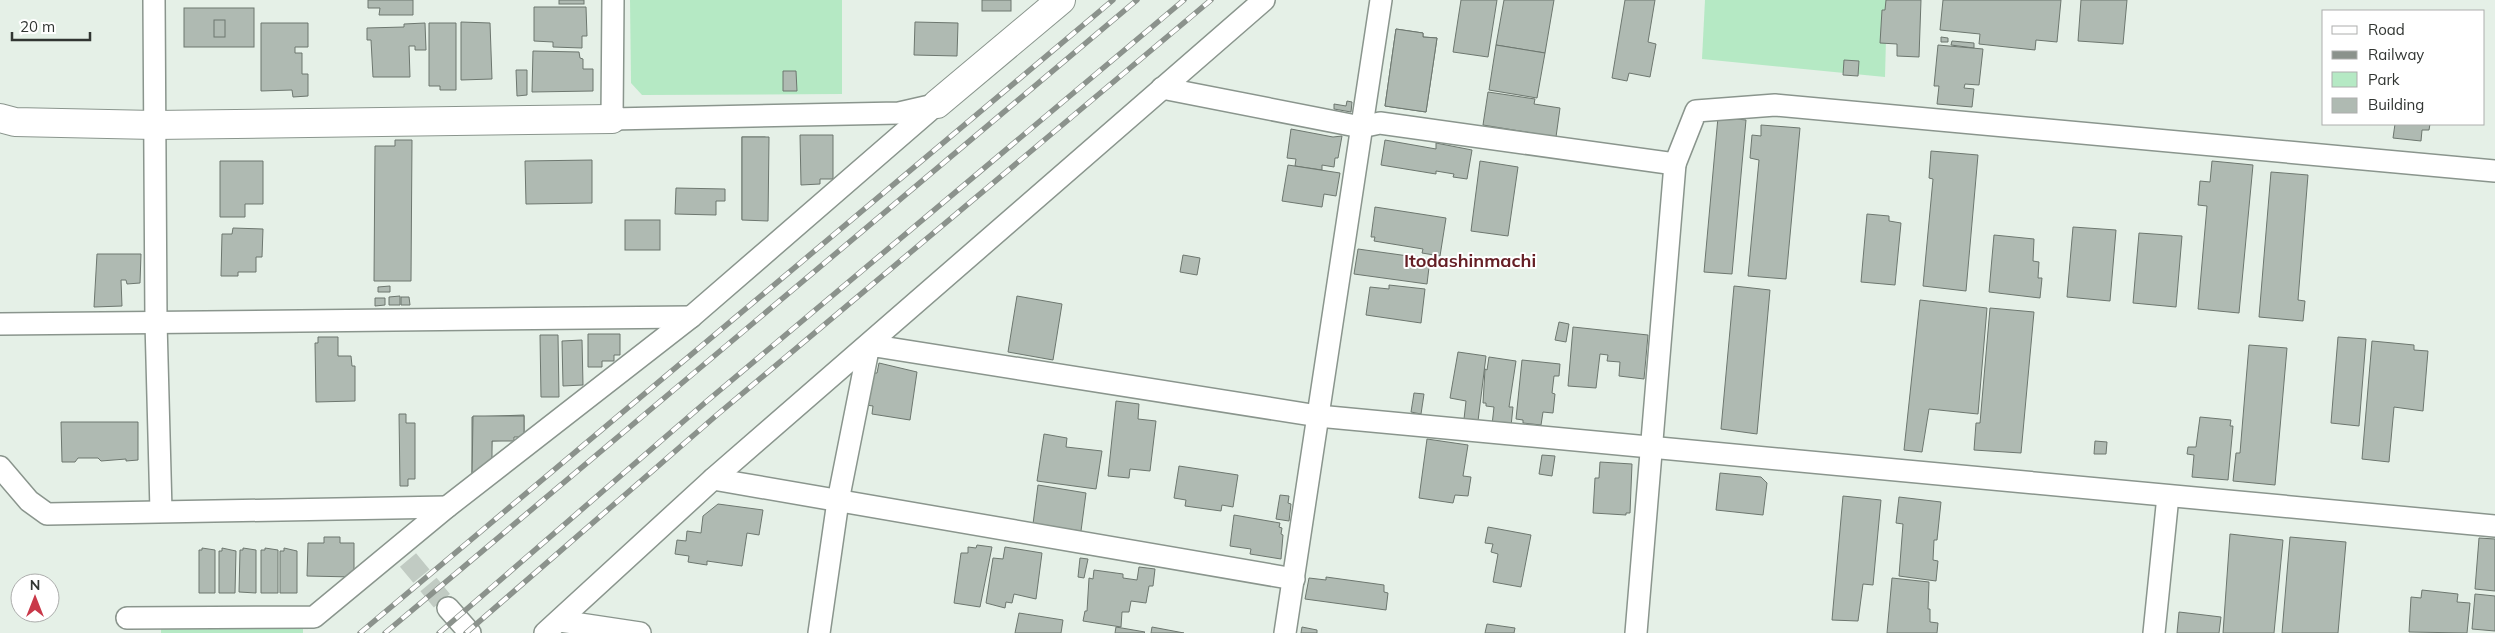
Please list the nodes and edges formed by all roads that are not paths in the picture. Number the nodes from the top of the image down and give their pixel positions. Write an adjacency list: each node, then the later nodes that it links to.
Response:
1 (154, 0): 10 (street)
2 (613, 0): 9 (street)
3 (1060, 0): 7 (street)
4 (1264, 0): 6 (street)
5 (1381, 0): 11 (street)
6 (1162, 88): 11 (street); 17 (street)
7 (937, 104): 9 (street); 14 (street)
8 (0, 118): 10 (street)
9 (612, 119): 10 (street)
10 (154, 124): 15 (street)
11 (1361, 127): 12 (street); 18 (street)
12 (1675, 164): 13 (street); 19 (street)
13 (2495, 171)
14 (691, 317): 15 (street); 24 (street)
15 (156, 322): 16 (street); 25 (street)
16 (0, 324)
17 (869, 345): 18 (street); 21 (street); 23 (street)
18 (1318, 416): 19 (street); 27 (street)
19 (1653, 448): 22 (street); 35 (street)
20 (0, 466): 25 (street)
21 (713, 479): 23 (street); 30 (street)
22 (2168, 496): 26 (street); 36 (street)
23 (838, 502): 27 (street); 33 (street)
24 (447, 507): 25 (street); 29 (street)
25 (161, 511)
26 (2495, 526)
27 (1294, 579): 34 (street)
28 (448, 608): 31 (street)
29 (127, 618)
30 (552, 627): 32 (street)
31 (470, 633)
32 (640, 633)
33 (819, 633)
34 (1286, 633)
35 (1636, 633)
36 (2154, 633)

